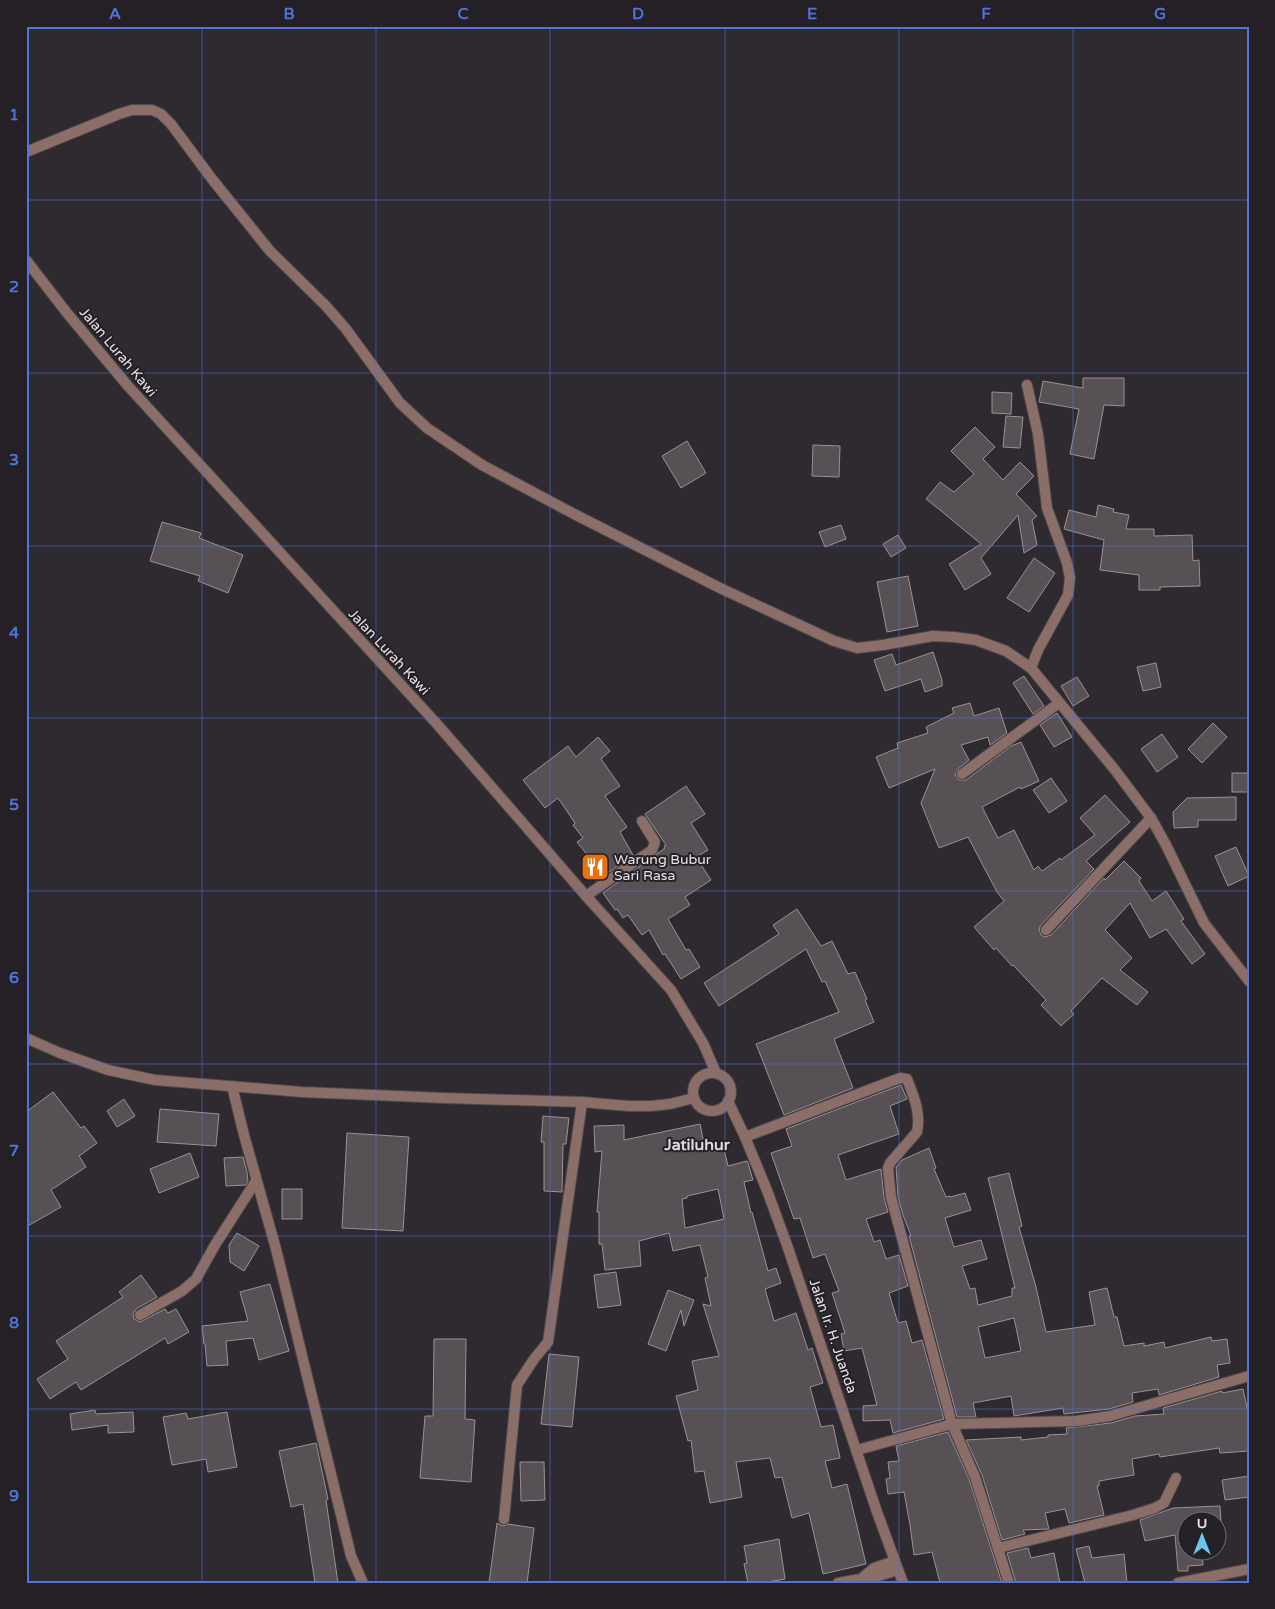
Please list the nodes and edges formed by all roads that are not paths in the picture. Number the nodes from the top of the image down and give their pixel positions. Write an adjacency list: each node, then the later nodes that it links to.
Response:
1 (26, 152): 4 (street)
2 (26, 260): 9 (street, Jalan Lurah Kawi)
3 (1027, 385): 4 (street)
4 (1031, 668): 5 (street)
5 (1059, 703): 6 (street); 7 (street)
6 (962, 774)
7 (1151, 818): 10 (street); 11 (street)
8 (642, 821): 9 (street)
9 (586, 896): 13 (street, Jalan Lurah Kawi)
10 (1046, 930)
11 (1249, 981)
12 (26, 1038): 14 (street)
13 (716, 1074): 15 (street); 17 (street)
14 (232, 1086): 16 (street); 19 (street)
15 (694, 1098): 16 (street); 17 (street)
16 (582, 1102): 25 (street)
17 (728, 1102): 18 (street, Jalan Ir. H. Juanda)
18 (745, 1137): 22 (street); 23 (street, Jalan Ir. H. Juanda)
19 (256, 1181): 20 (street); 29 (street)
20 (140, 1315)
21 (1249, 1376): 22 (street)
22 (952, 1424): 23 (street); 26 (street)
23 (857, 1450): 27 (street, Jalan Ir. H. Juanda)
24 (1176, 1478): 26 (street)
25 (504, 1519)
26 (998, 1548): 32 (street)
27 (897, 1565): 30 (street); 31 (street, Jalan Ir. H. Juanda)
28 (1249, 1569): 33 (street)
29 (363, 1583)
30 (838, 1583)
31 (902, 1583)
32 (1009, 1583)
33 (1178, 1583)

